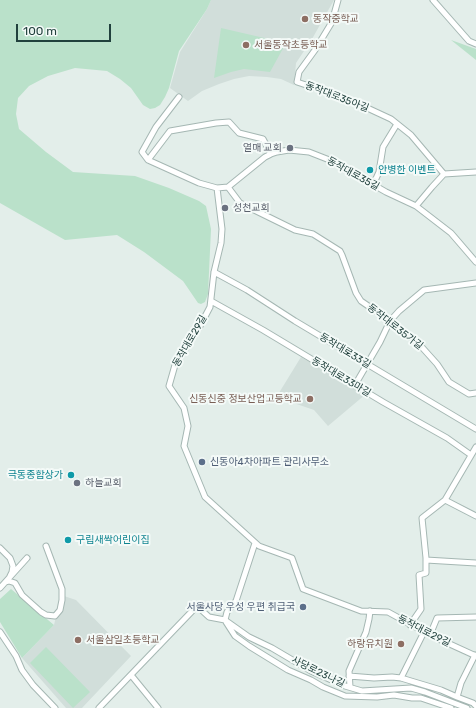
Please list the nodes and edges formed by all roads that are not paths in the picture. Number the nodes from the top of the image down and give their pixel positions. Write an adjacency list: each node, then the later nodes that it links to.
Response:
1 (338, 0): 5 (street, 동작대로35아길)
2 (433, 0): 3 (street)
3 (476, 44)
4 (179, 97): 7 (street)
5 (397, 124): 9 (street, 동작대로35아길); 10 (street)
6 (271, 154): 7 (street); 10 (street, 동작대로35길); 11 (street, 동작대로35길)
7 (148, 160): 12 (street)
8 (476, 172): 9 (street)
9 (444, 174): 13 (street)
10 (374, 185): 13 (street, 동작대로35길)
11 (228, 187): 12 (street); 18 (street, 동작대로35가길)
12 (217, 188): 15 (street, 동작대로29길)
13 (416, 206): 14 (street, 동작대로35길)
14 (476, 262)
15 (214, 272): 17 (street, 동작대로29길); 19 (street, 동작대로33길)
16 (476, 283): 18 (street)
17 (211, 301): 20 (street, 동작대로33마길); 27 (street, 동작대로29길)
18 (390, 321): 19 (street); 21 (street, 동작대로35가길)
19 (367, 364): 20 (street); 22 (street, 동작대로33길)
20 (355, 385): 24 (street, 동작대로33마길)
21 (476, 393)
22 (476, 429)
23 (476, 447): 24 (street)
24 (471, 455): 25 (street)
25 (445, 500): 26 (street); 31 (street)
26 (476, 516)
27 (255, 543): 35 (street, 동작대로29길); 37 (street)
28 (46, 546): 33 (street)
29 (0, 548): 33 (street)
30 (28, 558): 33 (street)
31 (426, 560): 32 (street); 38 (street)
32 (476, 563)
33 (6, 582): 34 (street)
34 (0, 588)
35 (370, 611): 38 (street, 동작대로29길); 44 (street)
36 (476, 617): 41 (street)
37 (225, 620): 43 (street, 사당로23나길); 46 (street, 사당로23나길); 48 (street, 사당로23나길)
38 (410, 625): 40 (street, 동작대로29길)
39 (0, 632): 51 (street)
40 (424, 632): 41 (street, 동작대로29길); 45 (street)
41 (430, 636): 42 (street, 동작대로29길)
42 (475, 655): 49 (street)
43 (131, 675): 52 (street, 사당로23나길); 53 (street)
44 (349, 676): 45 (street); 46 (street)
45 (400, 678): 49 (street)
46 (350, 687): 47 (street, 사당로23나길)
47 (378, 690): 48 (street); 55 (street, 사당로23나길)
48 (377, 697): 54 (street, 사당로23나길)
49 (457, 697): 50 (street)
50 (476, 706)
51 (55, 708)
52 (100, 708)
53 (158, 708)
54 (451, 708)
55 (466, 708)

